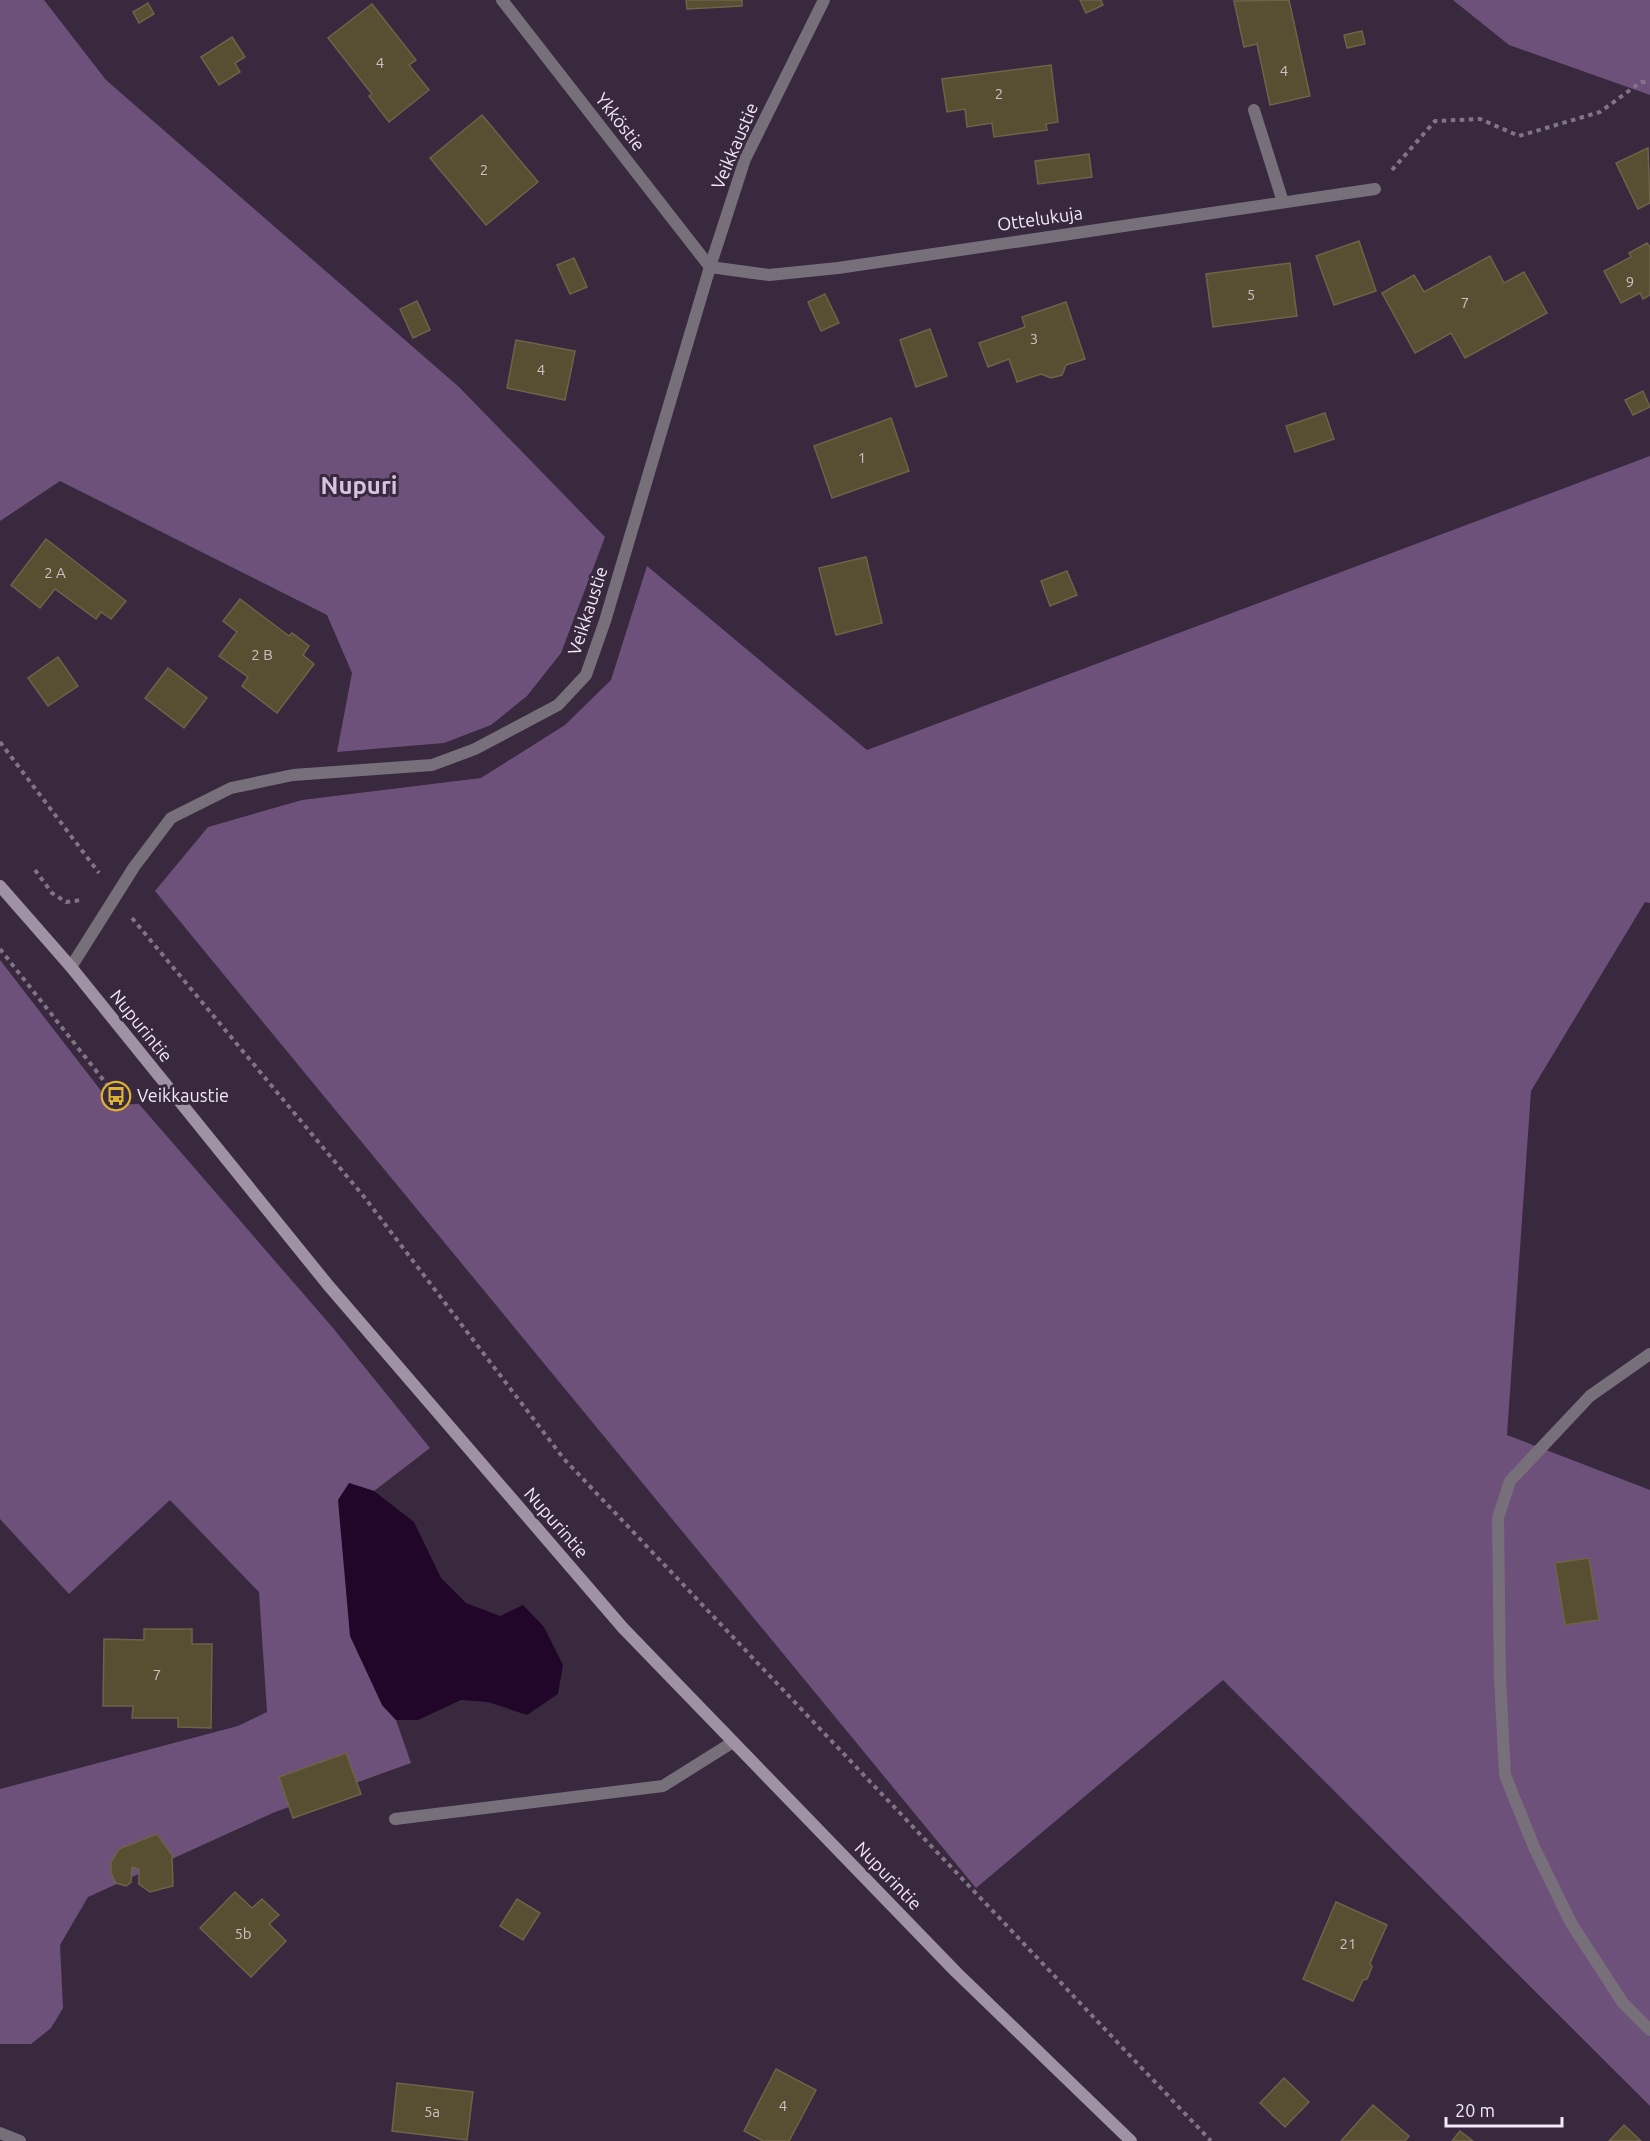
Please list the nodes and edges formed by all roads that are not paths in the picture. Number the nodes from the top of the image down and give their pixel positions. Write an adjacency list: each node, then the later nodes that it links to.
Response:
1 (502, 0): 6 (street, Ykköstie)
2 (824, 0): 6 (street, Veikkaustie)
3 (1254, 110): 5 (street)
4 (1375, 189): 5 (street, Ottelukuja)
5 (1283, 202): 6 (street, Ottelukuja)
6 (710, 267): 8 (street, Veikkaustie)
7 (0, 886): 8 (main road, Nupurintie)
8 (71, 967): 10 (main road, Nupurintie)
9 (1650, 1354): 12 (street)
10 (733, 1742): 11 (street); 15 (main road, Nupurintie)
11 (395, 1819)
12 (1650, 2030)
13 (0, 2133): 14 (street)
14 (20, 2141)
15 (1131, 2141)

